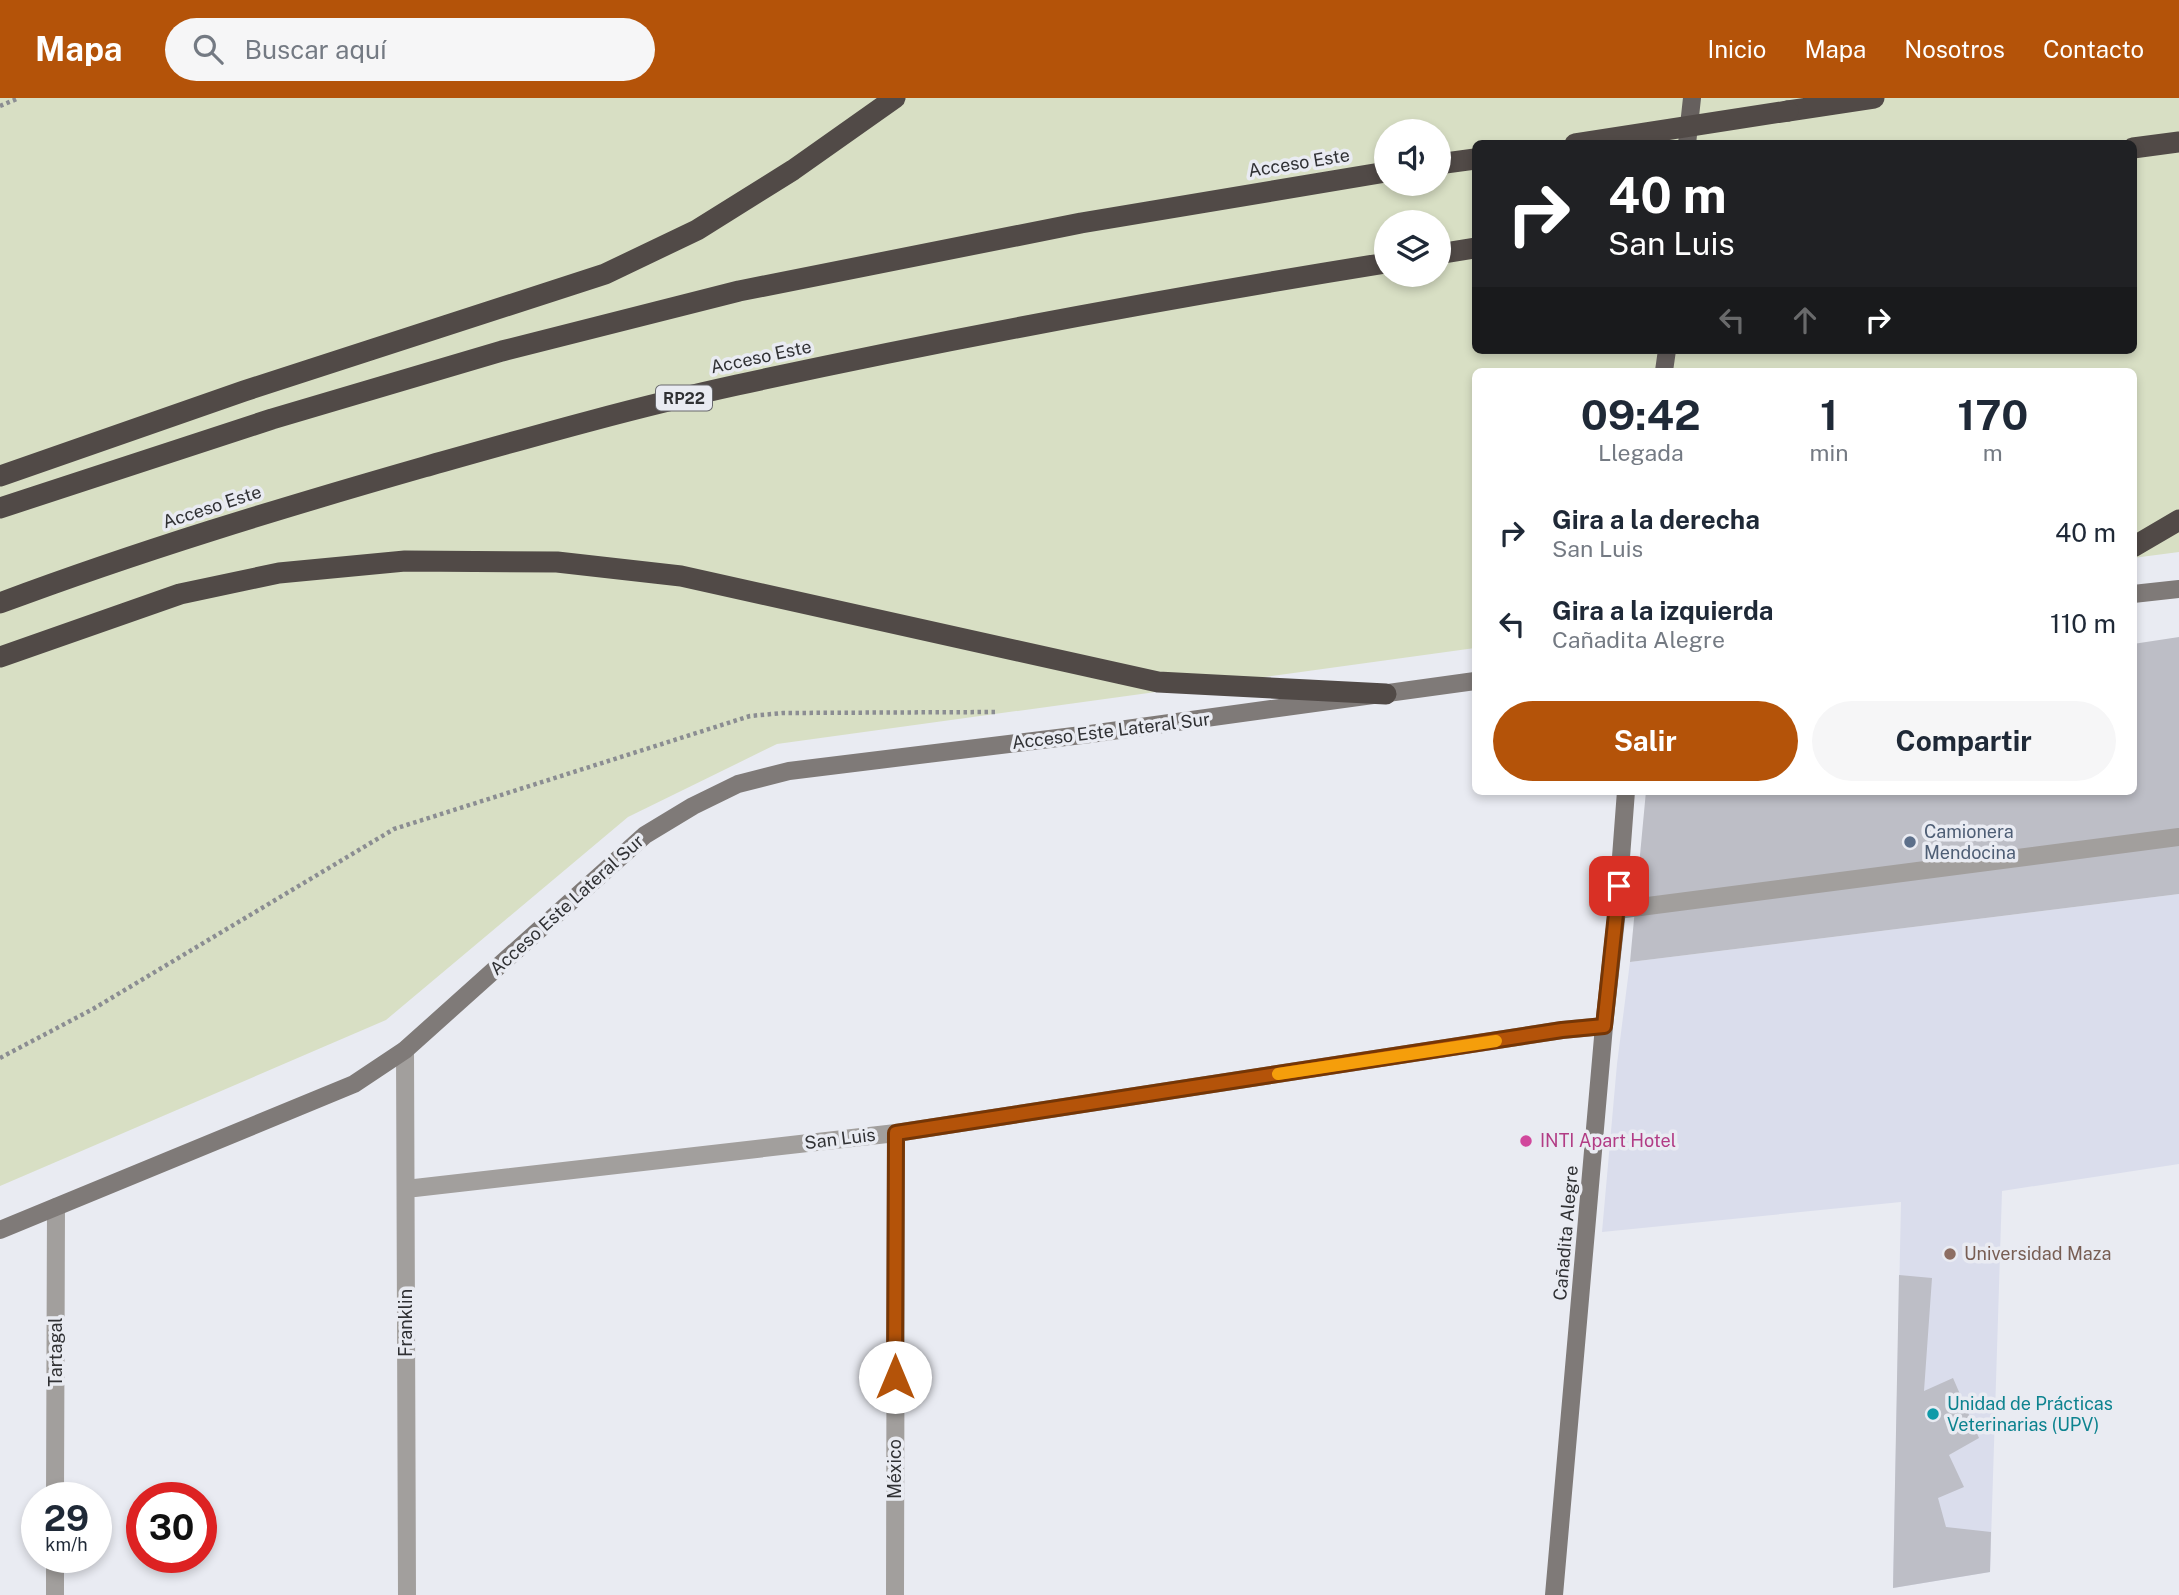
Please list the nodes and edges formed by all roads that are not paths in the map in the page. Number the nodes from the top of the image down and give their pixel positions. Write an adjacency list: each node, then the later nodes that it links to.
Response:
1 (895, 98): 14 (highway)
2 (1692, 98): 5 (main road)
3 (1874, 98): 4 (highway, bridge)
4 (1601, 140)
5 (1687, 140)
6 (2179, 142): 7 (highway)
7 (2137, 147)
8 (1472, 159): 9 (highway)
9 (1451, 162)
10 (1374, 174): 15 (highway, Acceso Este)
11 (1472, 248): 12 (highway)
12 (1451, 252)
13 (1374, 265): 20 (highway, Acceso Este / RP22)
14 (0, 476)
15 (0, 508)
16 (2179, 520): 17 (highway)
17 (2137, 545)
18 (2179, 589): 19 (street)
19 (2137, 594)
20 (0, 603)
21 (0, 657): 23 (highway)
22 (1472, 681): 23 (street, Acceso Este Lateral Sur)
23 (1386, 694): 28 (street, Acceso Este Lateral Sur)
24 (1626, 795): 26 (street, Cañadita Alegre)
25 (2179, 837): 26 (street)
26 (1617, 910): 27 (street, Cañadita Alegre)
27 (1604, 1026): 29 (street, San Luis); 38 (street, Cañadita Alegre)
28 (405, 1050): 30 (street, Franklin); 31 (street, Acceso Este Lateral Sur)
29 (896, 1133): 30 (street, San Luis); 37 (street, México)
30 (406, 1189): 36 (street, Franklin)
31 (56, 1206): 32 (street, Acceso Este Lateral Sur); 33 (street, Tartagal)
32 (0, 1230)
33 (55, 1482)
34 (55, 1573): 35 (street)
35 (55, 1595)
36 (407, 1595)
37 (895, 1595)
38 (1554, 1595)

